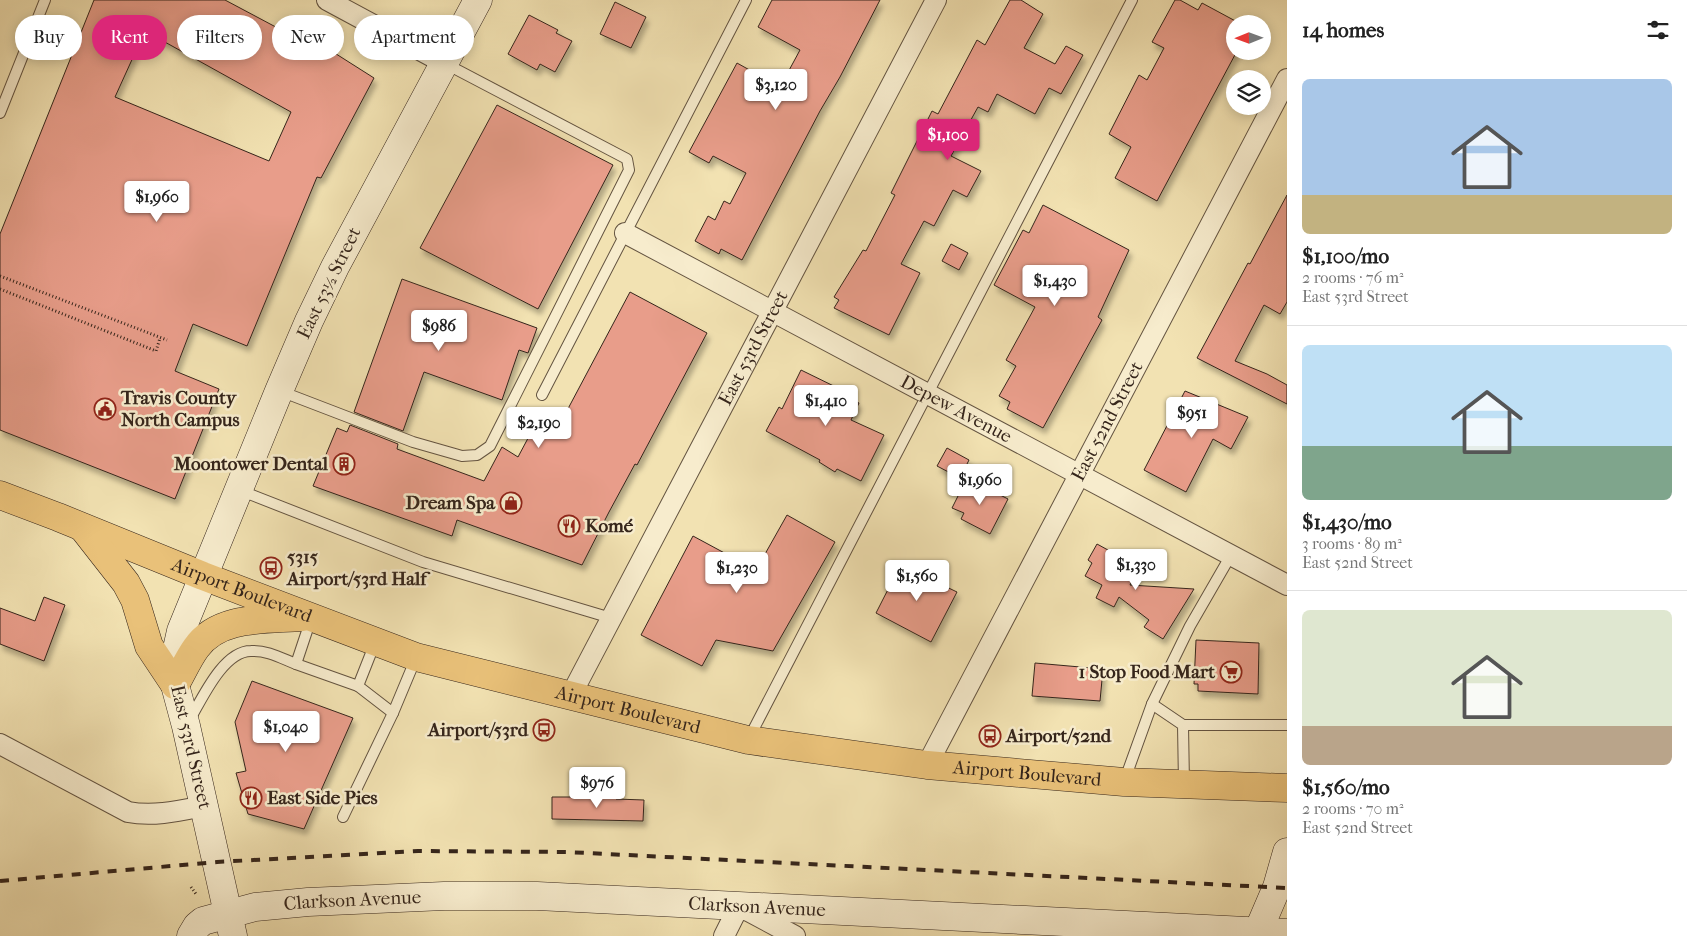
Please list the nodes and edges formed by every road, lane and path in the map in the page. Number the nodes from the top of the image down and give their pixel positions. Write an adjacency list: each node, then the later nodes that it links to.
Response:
1 (45, 0): 9 (lane)
2 (327, 0): 7 (street)
3 (478, 0): 7 (street, East 53½ Street)
4 (746, 0): 10 (lane)
5 (936, 0): 13 (street, East 53rd Street)
6 (1132, 0): 17 (lane)
7 (444, 63): 16 (street, East 53½ Street); 16 (lane)
8 (1287, 79): 19 (street, East 52nd Street)
9 (0, 113)
10 (625, 233): 13 (street, Depew Avenue); 18 (lane)
11 (0, 276): 14 (path)
12 (0, 289): 14 (path)
13 (772, 311): 17 (street, Depew Avenue); 27 (street, East 53rd Street)
14 (160, 338): 15 (path)
15 (167, 340)
16 (279, 391): 20 (street, East 53½ Street)
17 (928, 394): 19 (street, Depew Avenue); 39 (lane)
18 (542, 395)
19 (1079, 474): 23 (street, Depew Avenue); 41 (street, East 52nd Street)
20 (239, 490): 24 (street, East 53½ Street); 27 (lane)
21 (0, 495): 22 (main road, Airport Boulevard)
22 (82, 527): 24 (main road, Airport Boulevard); 31 (main road)
23 (1231, 555): 25 (street, Depew Avenue); 34 (lane)
24 (204, 576): 26 (main road, Airport Boulevard); 31 (street, East 53rd Street)
25 (1287, 585)
26 (310, 617): 28 (main road, Airport Boulevard); 30 (lane); 31 (main road)
27 (611, 618): 33 (street, East 53rd Street)
28 (375, 642): 29 (main road, Airport Boulevard); 32 (lane)
29 (416, 657): 33 (main road, Airport Boulevard); 35 (lane)
30 (296, 664): 32 (lane); 38 (lane)
31 (175, 685): 38 (street, East 53rd Street)
32 (358, 686): 35 (lane)
33 (571, 694): 39 (main road, Airport Boulevard)
34 (1152, 704): 36 (lane); 42 (lane)
35 (393, 714): 46 (lane)
36 (1183, 725): 37 (lane); 43 (lane)
37 (1287, 725)
38 (186, 726): 45 (street, East 53rd Street)
39 (748, 740): 41 (main road, Airport Boulevard)
40 (0, 744): 45 (street)
41 (926, 765): 42 (main road, Airport Boulevard)
42 (1124, 782): 43 (main road, Airport Boulevard)
43 (1184, 784): 44 (main road, Airport Boulevard)
44 (1287, 788)
45 (204, 806): 49 (street, East 53rd Street)
46 (344, 817)
47 (1287, 852): 51 (street)
48 (739, 906): 49 (street, Clarkson Avenue); 51 (street, Clarkson Avenue); 53 (street); 54 (street)
49 (231, 925): 52 (street)
50 (1287, 933): 51 (street, Clarkson Avenue)
51 (1257, 934)
52 (191, 936)
53 (724, 936)
54 (795, 936)

